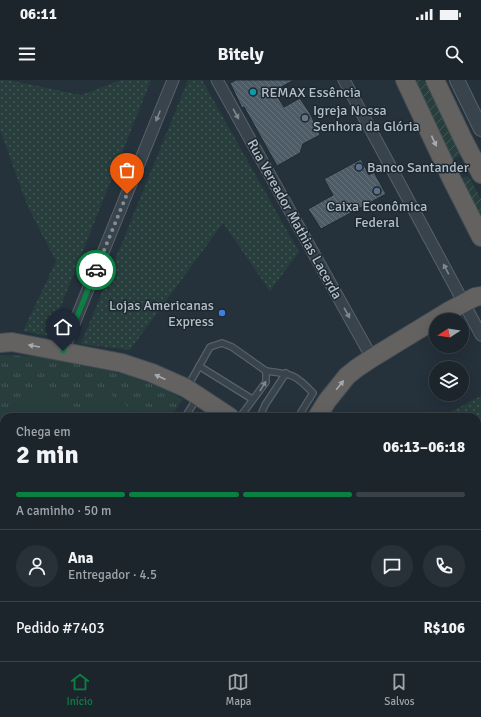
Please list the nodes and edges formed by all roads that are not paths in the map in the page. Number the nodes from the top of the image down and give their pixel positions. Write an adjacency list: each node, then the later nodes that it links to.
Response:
1 (173, 80): 15 (street, one-way to 15)
2 (217, 80): 16 (street, Rua Vereador Mathias Lacerda, one-way to 16)
3 (344, 80): 12 (street, one-way to 3)
4 (405, 80): 9 (highway, one-way to 9)
5 (434, 80): 8 (highway)
6 (457, 80): 7 (street)
7 (481, 129)
8 (479, 165): 9 (highway)
9 (452, 180): 10 (highway)
10 (481, 237)
11 (481, 296): 12 (highway)
12 (464, 303): 13 (street); 16 (highway)
13 (481, 335)
14 (0, 342): 15 (highway, one-way to 14)
15 (63, 351): 20 (highway, one-way to 15)
16 (372, 358): 27 (highway, one-way to 16)
17 (199, 366): 18 (lane); 20 (lane); 21 (lane)
18 (266, 371): 19 (lane); 21 (lane, one-way to 18)
19 (286, 373): 25 (lane); 26 (lane)
20 (192, 392): 22 (lane); 23 (highway)
21 (252, 399): 24 (lane)
22 (186, 413)
23 (224, 413)
24 (243, 413)
25 (262, 413)
26 (300, 413)
27 (320, 413)

